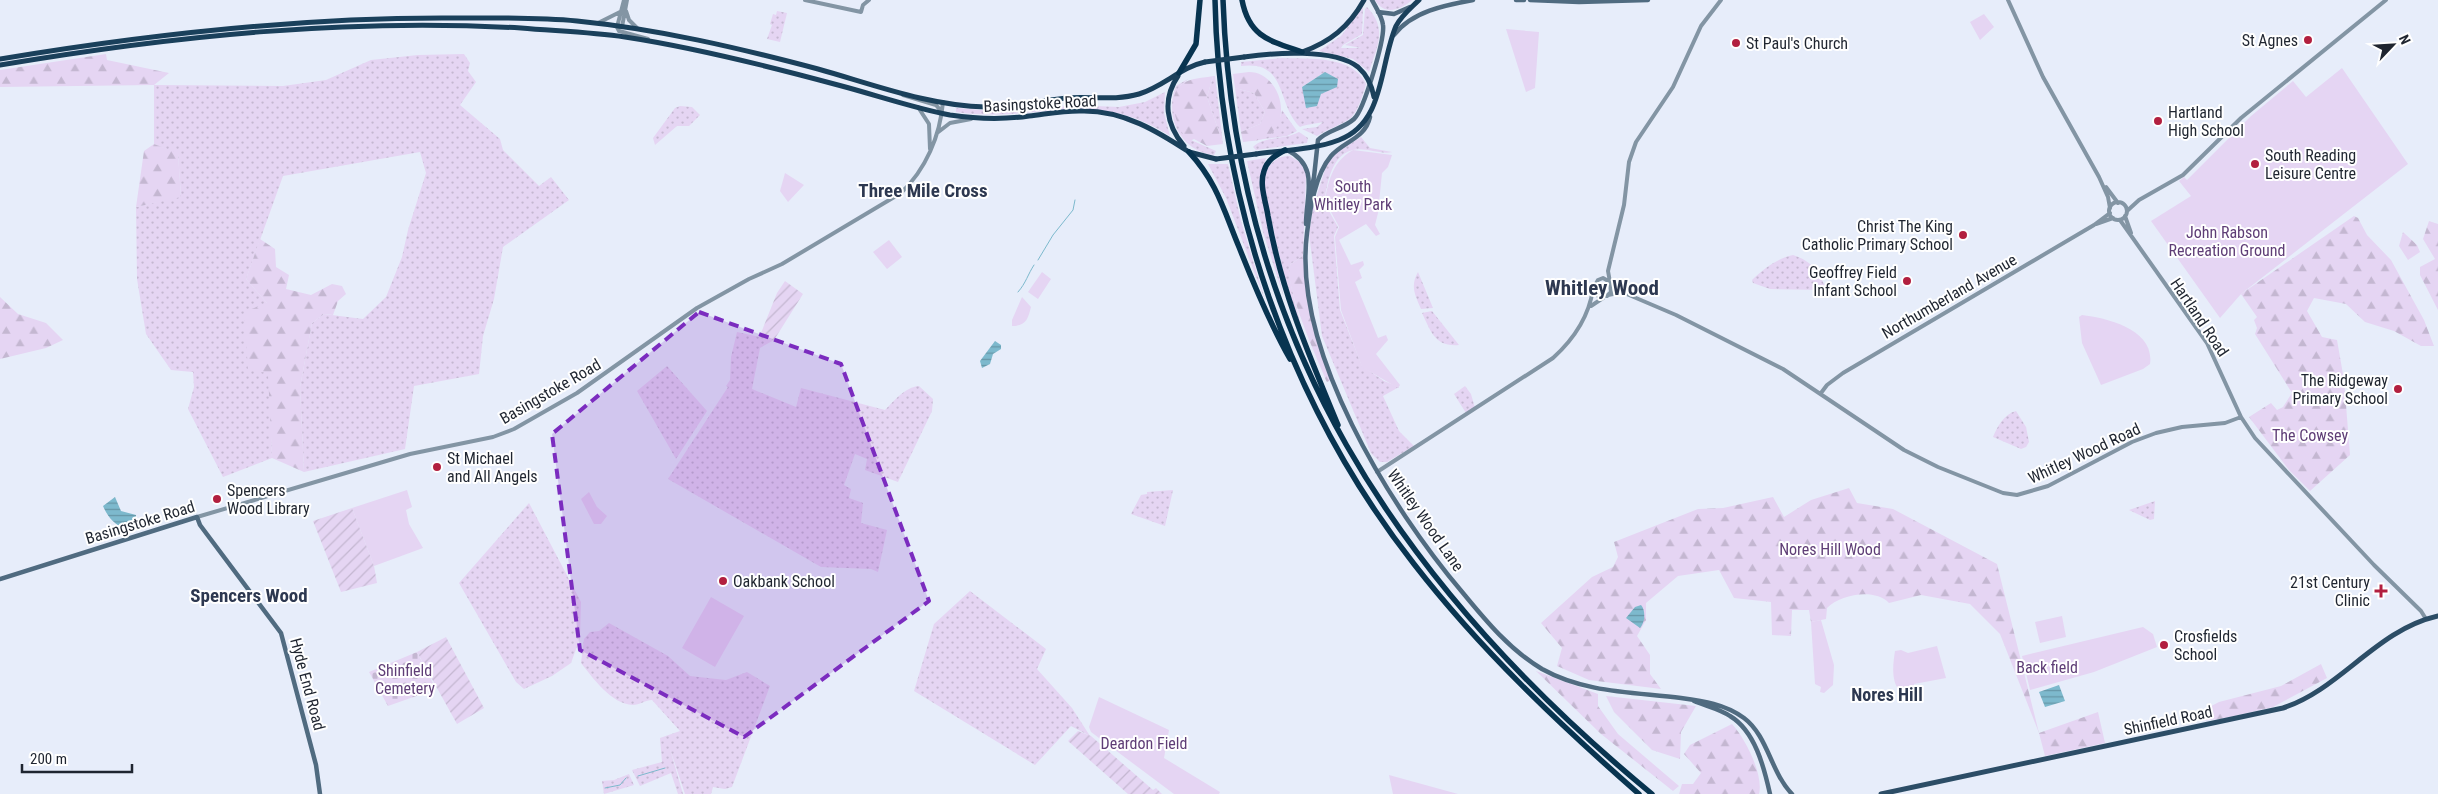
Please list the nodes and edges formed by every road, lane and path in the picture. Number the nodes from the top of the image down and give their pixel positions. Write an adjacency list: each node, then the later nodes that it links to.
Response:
1 (626, 0): 21 (street); 22 (street)
2 (805, 0): 3 (street)
3 (869, 0)
4 (1200, 0): 33 (highway)
5 (1215, 0): 67 (highway)
6 (1223, 0): 70 (highway)
7 (1242, 0): 30 (highway)
8 (1364, 0): 30 (highway)
9 (1372, 0): 23 (main road)
10 (1473, 0): 28 (main road)
11 (1516, 0): 12 (main road)
12 (1524, 0)
13 (1530, 0): 14 (main road)
14 (1648, 0)
15 (1716, 0): 20 (street)
16 (1721, 0): 20 (street)
17 (2008, 0): 47 (street)
18 (2386, 0): 48 (street)
19 (1417, 2): 23 (main road); 28 (highway)
20 (1716, 6): 60 (street)
21 (626, 9): 25 (street); 26 (street)
22 (620, 12): 24 (street); 25 (street)
23 (1378, 12): 34 (main road)
24 (596, 24): 25 (highway); 31 (highway)
25 (619, 28): 26 (highway); 27 (street); 29 (street)
26 (639, 30): 35 (highway)
27 (613, 36): 29 (highway); 32 (highway)
28 (1392, 38): 36 (highway)
29 (663, 44): 38 (highway)
30 (1302, 52): 33 (highway, Basingstoke Road, bridge); 34 (highway)
31 (0, 59)
32 (0, 65)
33 (1179, 73): 37 (highway, Basingstoke Road); 46 (highway)
34 (1370, 83): 36 (highway); 43 (main road)
35 (899, 92): 37 (highway); 39 (street)
36 (1375, 100): 40 (highway)
37 (943, 102): 39 (street, Basingstoke Road)
38 (918, 107): 39 (highway); 45 (street)
39 (942, 113): 41 (highway, Basingstoke Road); 42 (street, Basingstoke Road)
40 (1370, 116): 43 (highway); 58 (main road)
41 (978, 119): 42 (street); 46 (highway, Basingstoke Road)
42 (936, 134): 45 (street, Basingstoke Road)
43 (1318, 142): 44 (highway); 50 (main road)
44 (1286, 150): 46 (highway, Basingstoke Road, bridge); 50 (main road); 70 (highway)
45 (930, 152): 72 (street, Basingstoke Road)
46 (1190, 152): 67 (highway)
47 (2099, 178): 49 (street); 52 (street)
48 (2139, 200): 51 (street); 53 (street)
49 (2118, 203): 51 (street); 52 (street)
50 (1308, 204): 58 (main road)
51 (2123, 204): 53 (street)
52 (2110, 210): 55 (street); 57 (street, Northumberland Avenue)
53 (2127, 210): 54 (street)
54 (2125, 216): 56 (street); 59 (street, Hartland Road)
55 (2113, 218): 56 (street); 57 (street, Northumberland Avenue)
56 (2120, 220): 59 (street, Hartland Road)
57 (2094, 225): 68 (street, Northumberland Avenue)
58 (1307, 233): 71 (main road)
59 (2131, 235): 69 (street, Hartland Road)
60 (1608, 271): 61 (street); 62 (street)
61 (1603, 278): 62 (street); 63 (street)
62 (1610, 283): 64 (street, Whitley Wood Road); 65 (street)
63 (1593, 289): 65 (street); 66 (street, Whitley Wood Lane)
64 (1622, 292): 65 (street); 68 (street, Whitley Wood Road)
65 (1606, 296): 66 (street, Whitley Wood Lane)
66 (1591, 306): 71 (street, Whitley Wood Lane)
67 (1304, 383): 78 (highway)
68 (1821, 393): 69 (street, Whitley Wood Road)
69 (2241, 417): 75 (street)
70 (1349, 453): 79 (highway)
71 (1377, 472): 76 (main road, Whitley Wood Lane)
72 (197, 517): 73 (main road, Basingstoke Road); 77 (main road, Hyde End Road)
73 (0, 579)
74 (2438, 616): 75 (main road, Shinfield Road)
75 (2426, 619): 82 (main road, Shinfield Road)
76 (1688, 699): 80 (main road, Whitley Wood Lane); 81 (main road, Whitley Wood Lane)
77 (320, 794)
78 (1640, 794)
79 (1652, 794)
80 (1770, 794)
81 (1792, 794)
82 (1881, 794)

